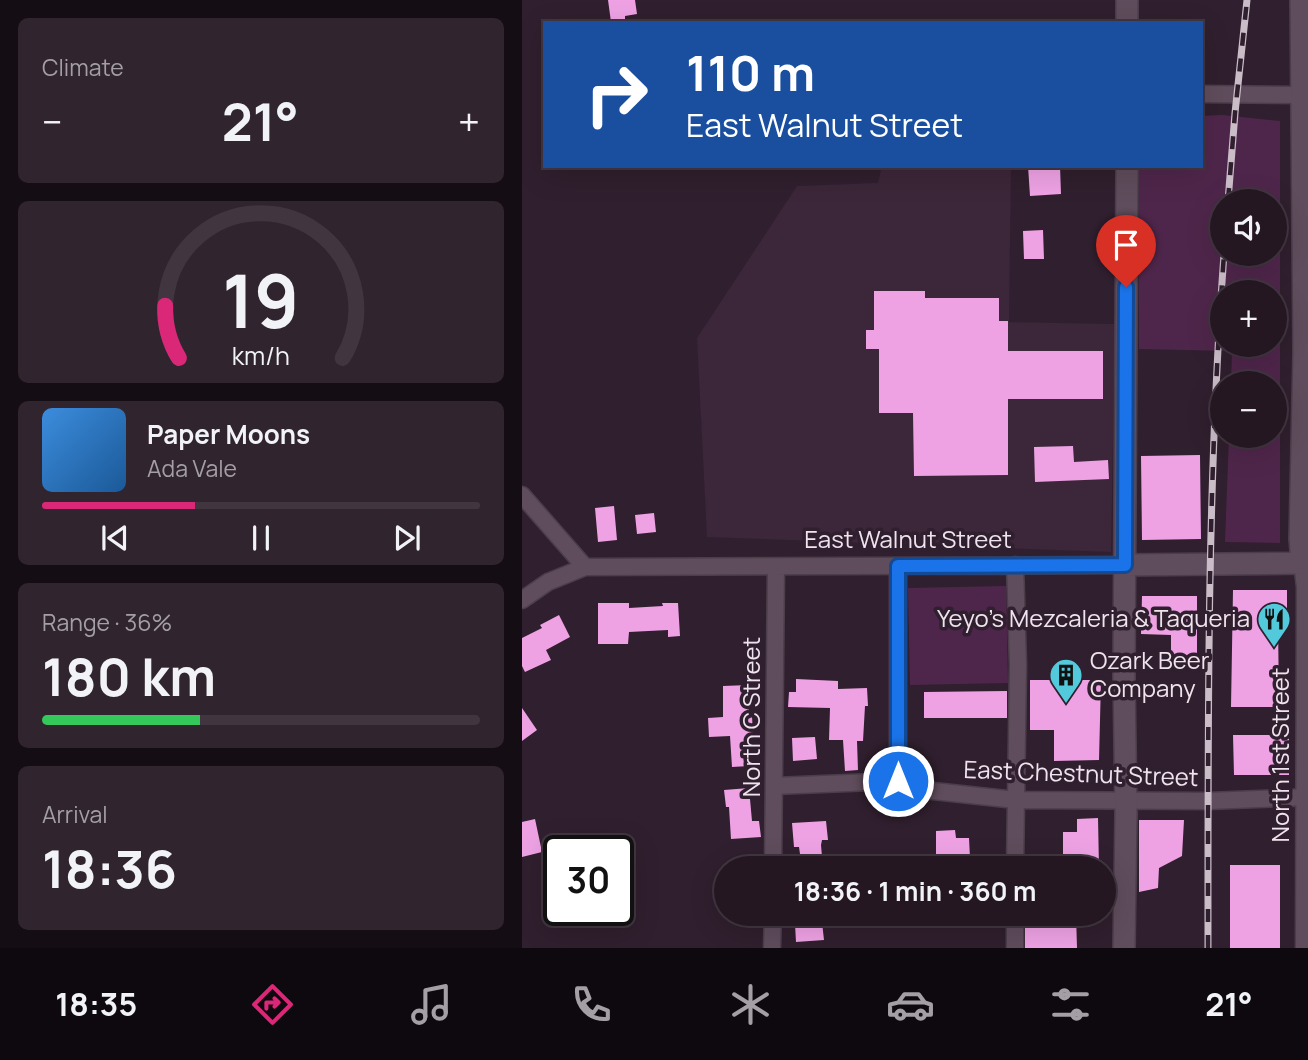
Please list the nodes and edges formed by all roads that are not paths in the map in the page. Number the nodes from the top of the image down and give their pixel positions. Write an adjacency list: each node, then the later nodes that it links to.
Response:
1 (1127, 0): 3 (street)
2 (1301, 0): 5 (street)
3 (1127, 21)
4 (1203, 94): 5 (street)
5 (1305, 94): 7 (street)
6 (1127, 168): 11 (street)
7 (1306, 329): 9 (street)
8 (522, 495): 13 (street)
9 (1305, 563): 11 (street, East Walnut Street); 18 (street, North 1st Street)
10 (1015, 565): 11 (street, East Walnut Street); 12 (street, East Walnut Street); 19 (street)
11 (1125, 565): 20 (street)
12 (898, 566): 14 (street, East Walnut Street); 16 (street)
13 (585, 567): 14 (street, East Walnut Street); 15 (street, East Walnut Street)
14 (776, 567): 17 (street, North C Street)
15 (522, 600)
16 (898, 781): 17 (street, East Chestnut Street); 19 (street, East Chestnut Street)
17 (774, 786): 21 (street, North C Street)
18 (1307, 798): 20 (street, East Chestnut Street); 28 (street, North 1st Street)
19 (1016, 800): 20 (street, East Chestnut Street); 22 (street)
20 (1126, 802): 27 (street)
21 (773, 856)
22 (1015, 856)
23 (772, 926): 25 (street)
24 (1015, 926): 26 (street)
25 (772, 948)
26 (1015, 948)
27 (1123, 948)
28 (1304, 948)

